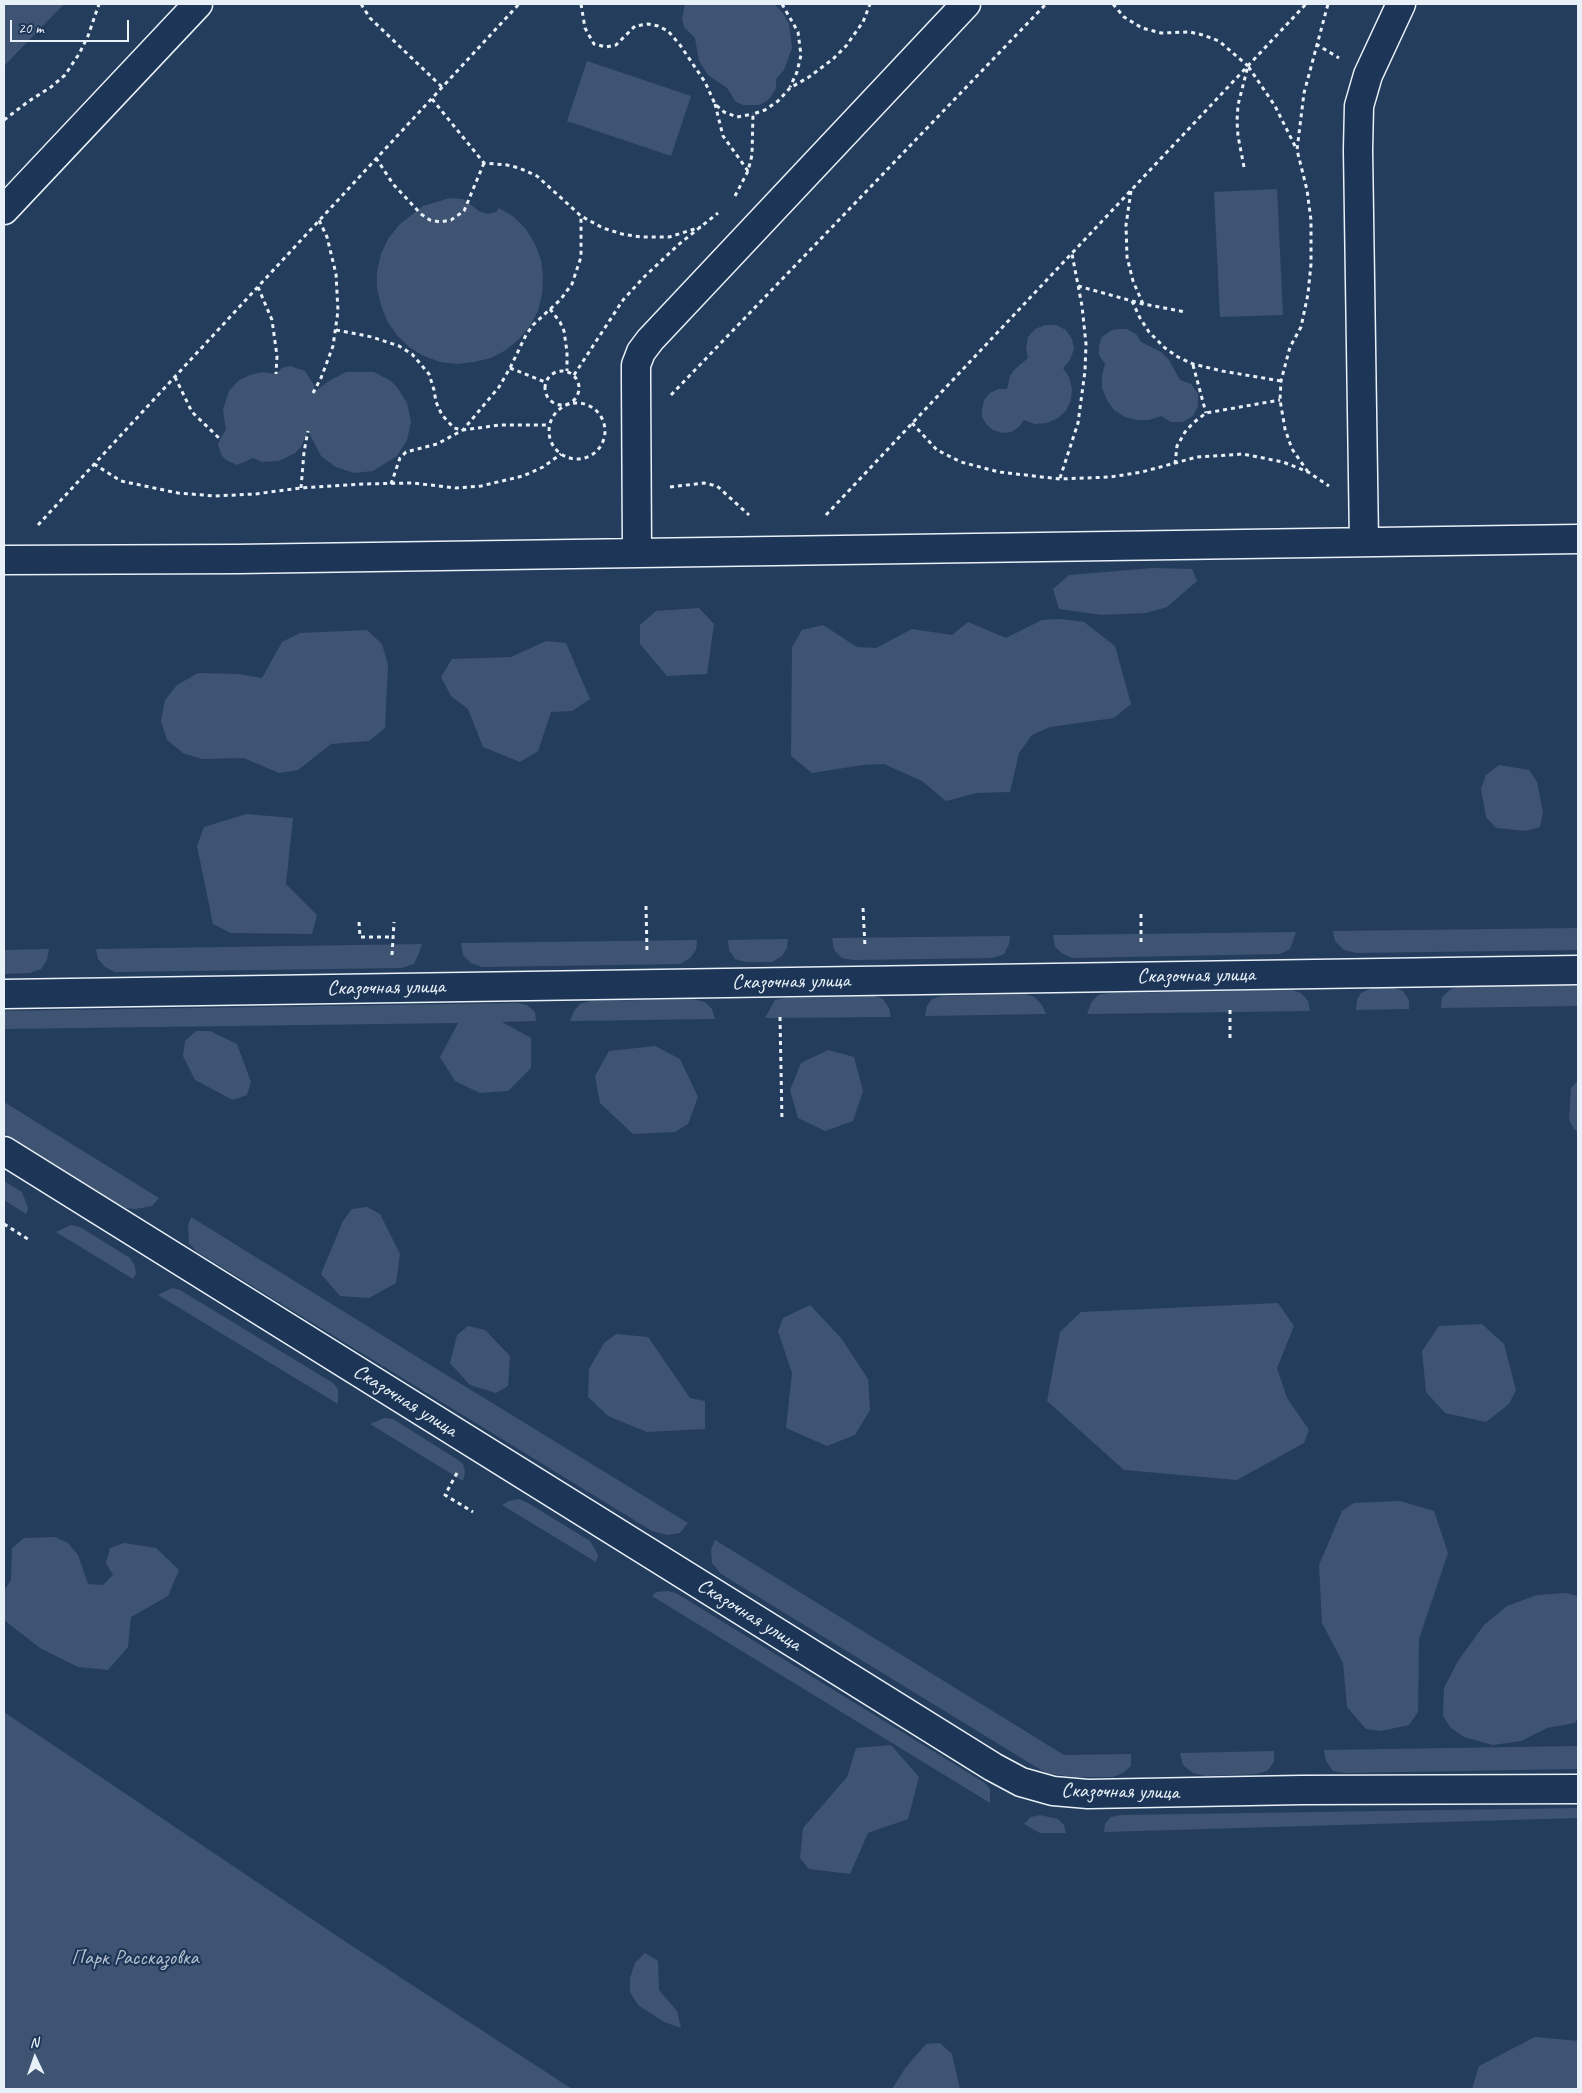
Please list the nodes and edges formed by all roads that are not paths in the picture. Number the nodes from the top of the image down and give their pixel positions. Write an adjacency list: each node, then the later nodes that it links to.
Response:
1 (198, 4): 4 (street)
2 (966, 4): 7 (street)
3 (1401, 4): 6 (street)
4 (4, 210)
5 (1578, 539): 6 (street)
6 (1364, 542): 7 (street)
7 (637, 552): 8 (street)
8 (5, 560)
9 (1578, 970): 10 (street, Сказочная улица)
10 (4, 994)
11 (4, 1151): 12 (street, Сказочная улица)
12 (1578, 1789)

